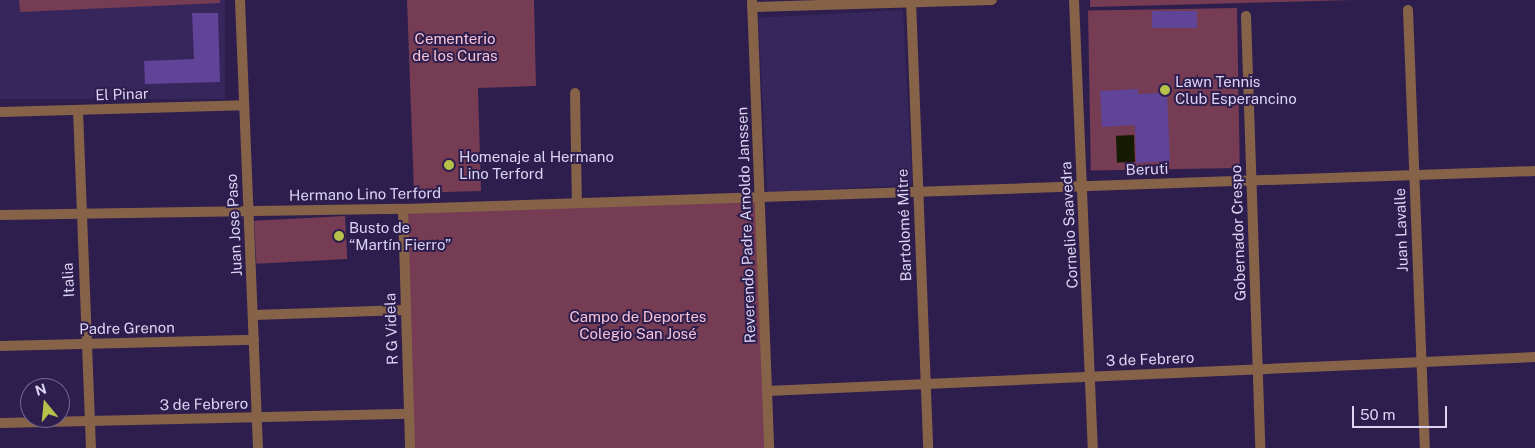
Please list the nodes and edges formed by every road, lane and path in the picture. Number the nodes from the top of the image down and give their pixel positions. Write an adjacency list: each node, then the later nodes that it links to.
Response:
1 (240, 0): 9 (street, Juan Jose Paso)
2 (992, 0): 4 (street)
3 (1074, 0): 15 (street, Cornelio Saavedra)
4 (911, 2): 5 (street); 16 (street, Bartolomé Mitre)
5 (752, 3): 17 (street, Reverendo Padre Arnoldo Janssen)
6 (1408, 10): 13 (street, Juan Lavalle)
7 (1246, 16): 14 (street, Gobernador Crespo)
8 (575, 93): 18 (street)
9 (244, 105): 10 (street, El Pinar); 20 (street, Juan Jose Paso)
10 (78, 110): 11 (street, El Pinar); 21 (street, Italia)
11 (0, 112)
12 (1535, 171): 13 (street, Beruti)
13 (1414, 175): 14 (street, Beruti); 29 (street, Juan Lavalle)
14 (1251, 181): 15 (street, Beruti); 30 (street, Gobernador Crespo)
15 (1082, 187): 16 (street, Beruti); 31 (street, Cornelio Saavedra)
16 (918, 192): 17 (street, Beruti); 32 (street, Bartolomé Mitre)
17 (760, 196): 18 (street, Hermano Lino Terford); 33 (street, Reverendo Padre Arnoldo Janssen)
18 (577, 203): 19 (street, Hermano Lino Terford)
19 (403, 208): 20 (street, Hermano Lino Terford); 23 (street, R G Videla)
20 (249, 211): 21 (street, Hermano Lino Terford); 24 (street, Juan Jose Paso)
21 (80, 214): 22 (street, Hermano Lino Terford); 26 (street, Italia)
22 (0, 215)
23 (405, 310): 24 (street); 34 (street, R G Videla)
24 (254, 315): 25 (street, Juan Jose Paso)
25 (254, 340): 26 (street, Padre Grenon); 35 (street, Juan Jose Paso)
26 (86, 344): 27 (street, Padre Grenon); 36 (street, Italia)
27 (0, 346)
28 (1535, 358): 29 (street, 3 de Febrero)
29 (1421, 362): 30 (street, 3 de Febrero); 45 (street, Juan Lavalle)
30 (1257, 370): 31 (street, 3 de Febrero); 44 (street, Gobernador Crespo)
31 (1090, 377): 32 (street, 3 de Febrero); 43 (street, Cornelio Saavedra)
32 (926, 384): 33 (street, 3 de Febrero); 42 (street, Bartolomé Mitre)
33 (767, 391): 41 (street, Reverendo Padre Arnoldo Janssen)
34 (409, 414): 35 (street, 3 de Febrero); 40 (street, R G Videla)
35 (257, 418): 36 (street, 3 de Febrero); 39 (street, Juan Jose Paso)
36 (90, 421): 37 (street, 3 de Febrero); 38 (street, Italia)
37 (0, 423)
38 (91, 448)
39 (258, 448)
40 (410, 448)
41 (770, 448)
42 (928, 448)
43 (1093, 448)
44 (1260, 448)
45 (1425, 448)

